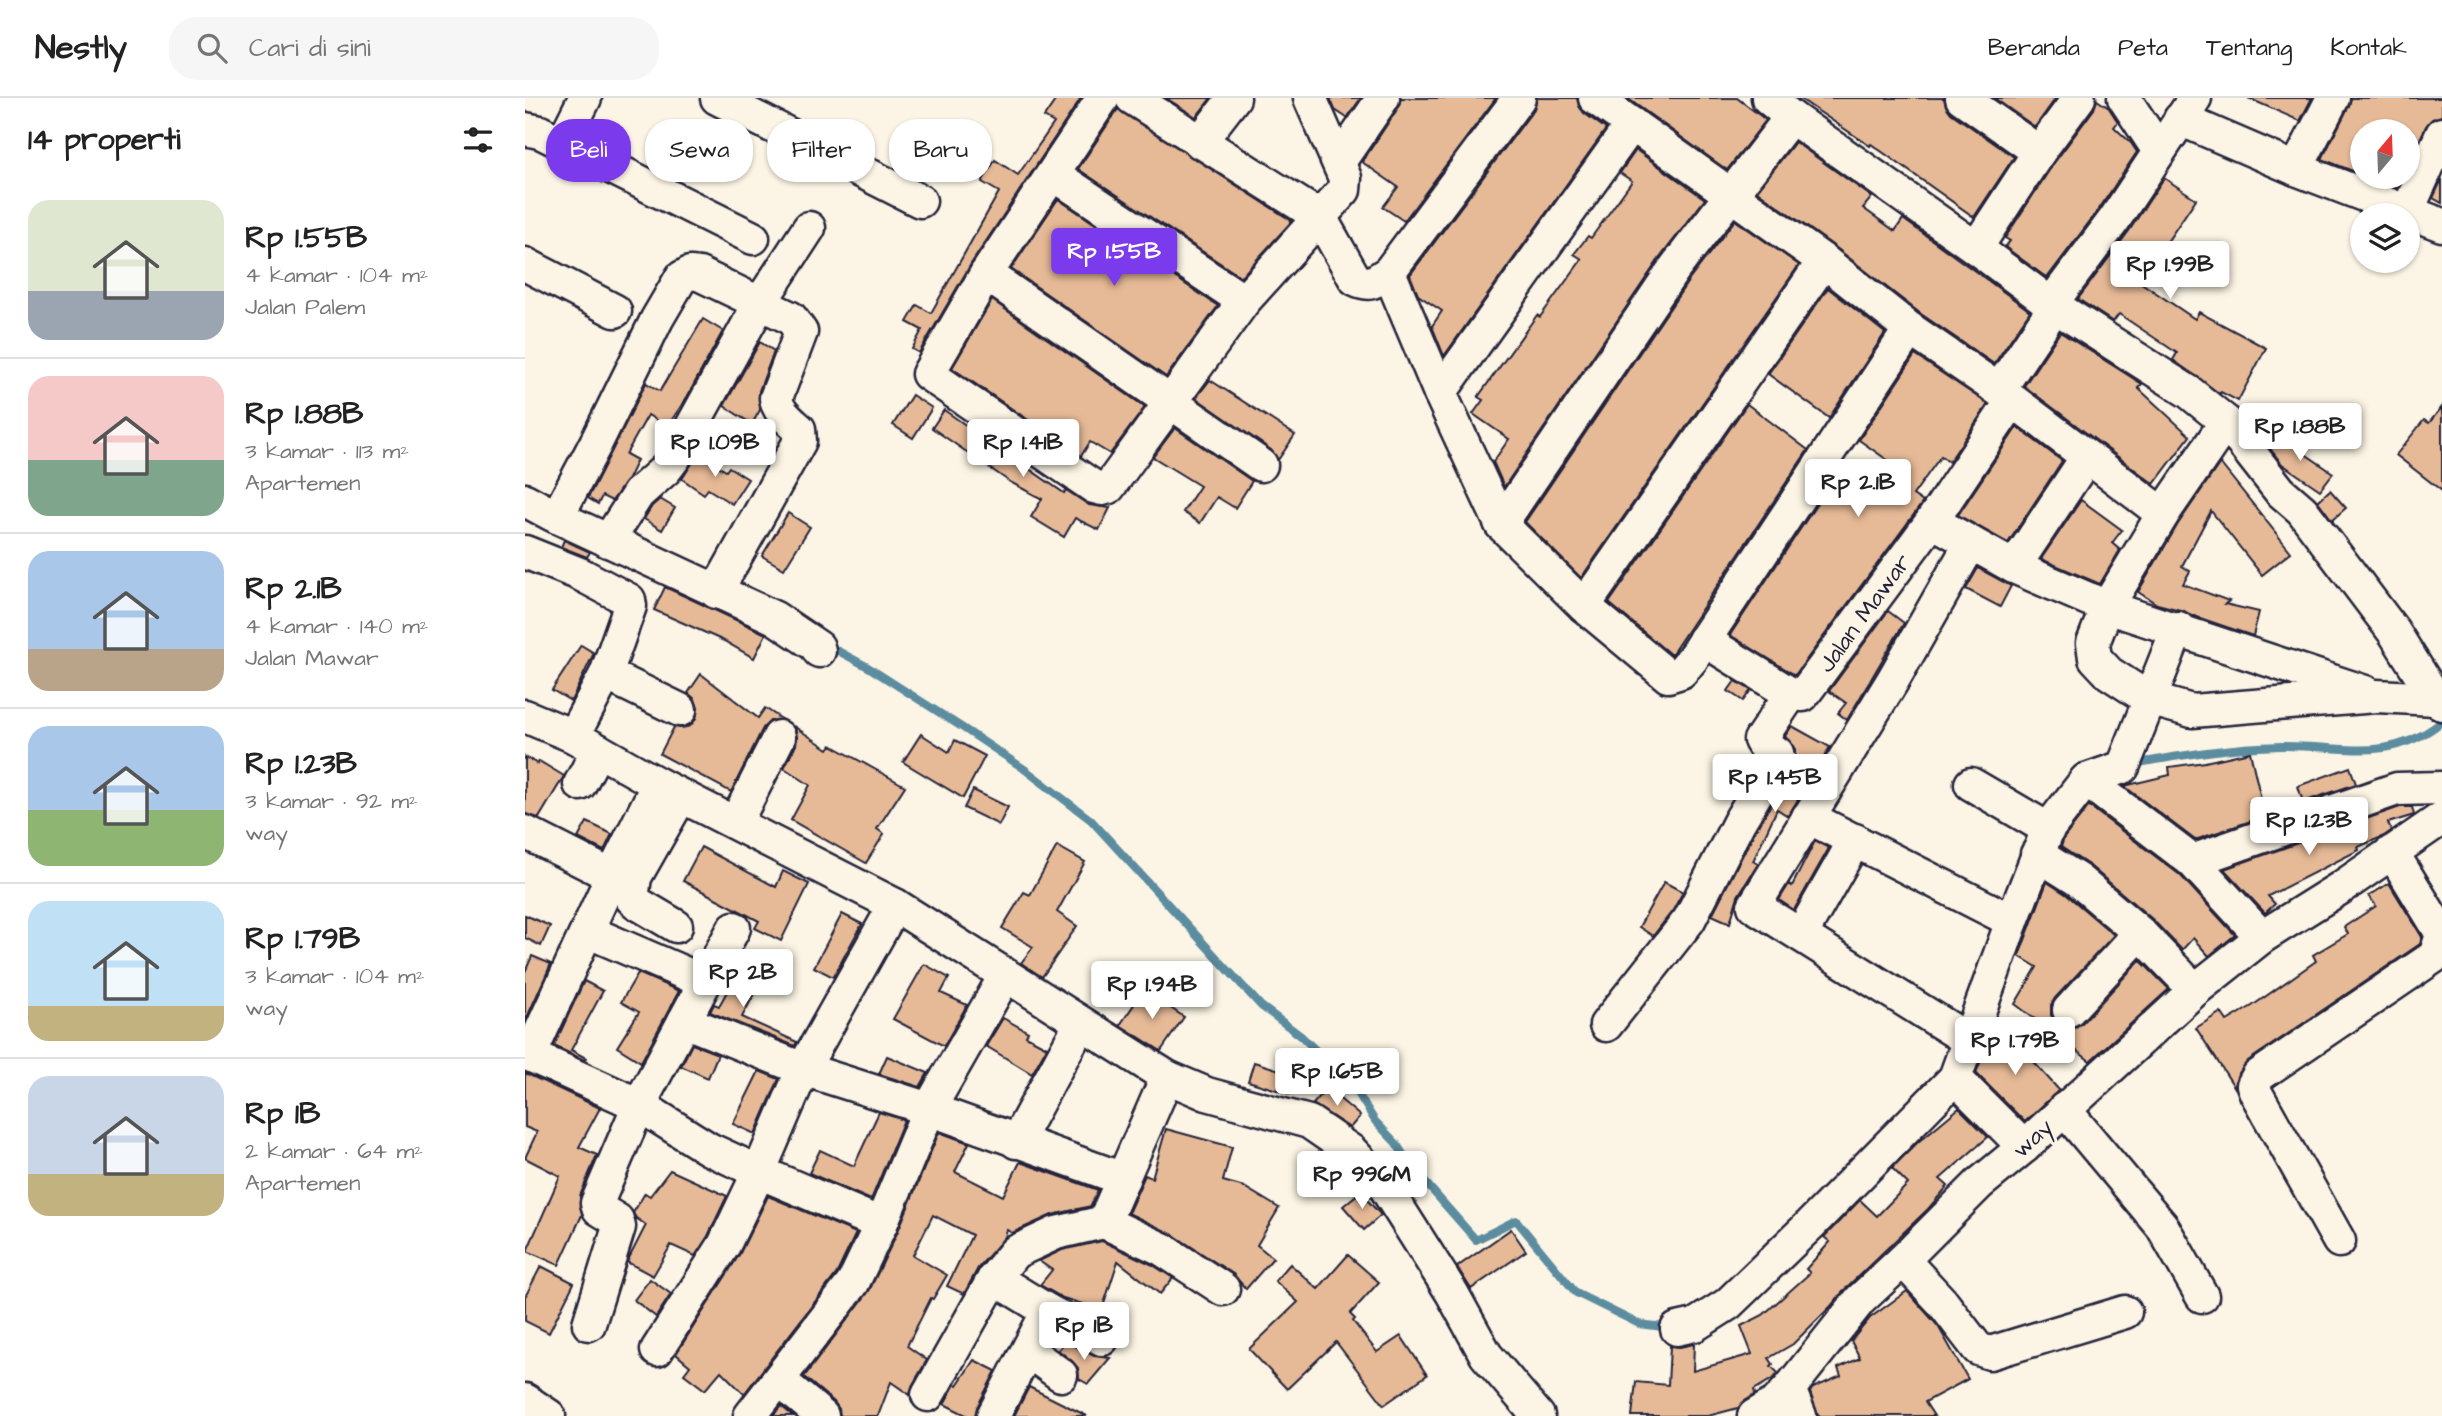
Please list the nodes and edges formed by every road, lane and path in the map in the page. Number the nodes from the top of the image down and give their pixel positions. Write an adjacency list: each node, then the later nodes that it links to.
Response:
1 (585, 98): 16 (street)
2 (716, 98): 29 (street)
3 (1103, 98): 26 (street)
4 (1132, 98): 21 (street)
5 (1234, 98): 21 (street)
6 (1310, 98): 24 (street)
7 (1383, 98): 24 (street)
8 (1519, 98): 40 (street)
9 (1595, 98): 17 (street)
10 (1962, 98): 23 (street)
11 (2079, 98): 23 (street)
12 (2124, 98): 22 (street)
13 (2333, 98): 25 (street)
14 (1779, 107): 28 (street); 37 (street)
15 (2188, 108): 22 (street, Jalan Mawar); 25 (street)
16 (574, 119)
17 (1632, 124): 28 (street); 47 (street)
18 (525, 129): 20 (street)
19 (2442, 134): 31 (street)
20 (546, 135)
21 (1200, 142): 32 (street)
22 (2159, 151): 44 (street, Jalan Mawar)
23 (2039, 152): 37 (street)
24 (1339, 162): 32 (street)
25 (2296, 169): 30 (street)
26 (1053, 174): 41 (street); 42 (street)
27 (631, 178): 36 (street)
28 (1730, 194): 38 (street); 56 (street)
29 (920, 201)
30 (2384, 203)
31 (2411, 203)
32 (1320, 217): 40 (street); 42 (street)
33 (2420, 217): 34 (street)
34 (2442, 225)
35 (809, 228): 43 (street)
36 (753, 238)
37 (1976, 248): 44 (street)
38 (1825, 261): 46 (street); 63 (street)
39 (525, 264): 45 (street)
40 (1389, 272): 47 (street)
41 (986, 274): 49 (street); 49 (street)
42 (1244, 301): 49 (street)
43 (760, 303): 53 (street); 58 (street); 62 (street)
44 (2053, 305): 48 (street, Jalan Mawar); 50 (street)
45 (615, 311)
46 (1910, 329): 48 (street); 66 (street)
47 (1440, 393): 56 (street)
48 (2006, 396): 51 (street); 55 (street, Jalan Mawar)
49 (1171, 402): 52 (street)
50 (2226, 422): 54 (street); 69 (street)
51 (2087, 457): 54 (street); 61 (street)
52 (1261, 465)
53 (540, 508): 57 (street); 58 (street)
54 (2163, 513): 64 (street)
55 (1931, 521): 59 (street); 70 (street, Jalan Mawar)
56 (1501, 524): 63 (street)
57 (525, 536)
58 (608, 541): 62 (street)
59 (1971, 543): 61 (street); 82 (street)
60 (525, 552): 68 (street)
61 (2014, 567): 64 (street)
62 (716, 592): 67 (street)
63 (1584, 606): 66 (street)
64 (2107, 607): 65 (street); 72 (street)
65 (2178, 628): 71 (street); 72 (street)
66 (1704, 640): 70 (street)
67 (819, 651)
68 (606, 674): 73 (street); 76 (street)
69 (2435, 684): 71 (street)
70 (1791, 694): 106 (street)
71 (2376, 696): 72 (street)
72 (2149, 699): 77 (street)
73 (680, 710)
74 (525, 716): 76 (street)
75 (779, 737): 84 (street)
76 (585, 743): 78 (street); 81 (street)
77 (2086, 780): 87 (street); 89 (street)
78 (580, 784)
79 (1971, 784): 87 (street)
80 (2442, 788): 89 (street)
81 (670, 790): 84 (street); 90 (street); 93 (street)
82 (1808, 817): 86 (street); 97 (street)
83 (2442, 818): 88 (street, way)
84 (736, 822): 91 (street)
85 (525, 832): 90 (street)
86 (1855, 840): 92 (street); 97 (street)
87 (2043, 841): 92 (street); 96 (street)
88 (2392, 852): 98 (street); 99 (street, way)
89 (2192, 861): 99 (street)
90 (612, 876): 95 (street)
91 (895, 905): 100 (street); 109 (street)
92 (2012, 921): 107 (street)
93 (676, 926)
94 (734, 928): 101 (street)
95 (587, 931): 101 (street); 108 (street)
96 (2140, 933): 102 (street); 103 (street)
97 (1801, 935): 107 (street)
98 (2442, 935): 121 (street)
99 (2262, 937): 102 (street, way)
100 (1005, 976): 105 (street); 113 (street)
101 (705, 982): 104 (street)
102 (2195, 990): 114 (street, way)
103 (2069, 1010)
104 (684, 1021): 109 (street); 112 (street)
105 (1081, 1023): 110 (street); 115 (street)
106 (1606, 1024)
107 (1970, 1041): 111 (street)
108 (528, 1054): 112 (street)
109 (803, 1069): 113 (street); 117 (street)
110 (1167, 1077): 118 (street); 142 (street)
111 (1955, 1078): 116 (street); 129 (street)
112 (639, 1105): 117 (street); 128 (street)
113 (929, 1109): 115 (street); 120 (street)
114 (2064, 1109): 116 (street, way); 125 (street)
115 (1016, 1142): 118 (street)
116 (2024, 1147): 122 (street, way)
117 (759, 1172): 120 (street); 131 (street)
118 (1123, 1179): 119 (street)
119 (1104, 1222): 123 (street); 124 (street)
120 (881, 1224): 134 (street)
121 (2339, 1241)
122 (1903, 1261): 127 (street); 137 (street, way)
123 (994, 1278): 126 (street); 135 (street)
124 (1223, 1289)
125 (2202, 1296)
126 (1048, 1311): 130 (street); 132 (street)
127 (2125, 1312)
128 (589, 1324)
129 (1677, 1329)
130 (1102, 1339)
131 (657, 1350)
132 (1028, 1351): 133 (street); 141 (street)
133 (1061, 1375)
134 (779, 1380): 139 (street); 140 (street)
135 (928, 1395)
136 (525, 1400): 138 (street)
137 (1795, 1403): 143 (street, way)
138 (549, 1416)
139 (750, 1416)
140 (822, 1416)
141 (993, 1416)
142 (1538, 1416)
143 (1754, 1416)

